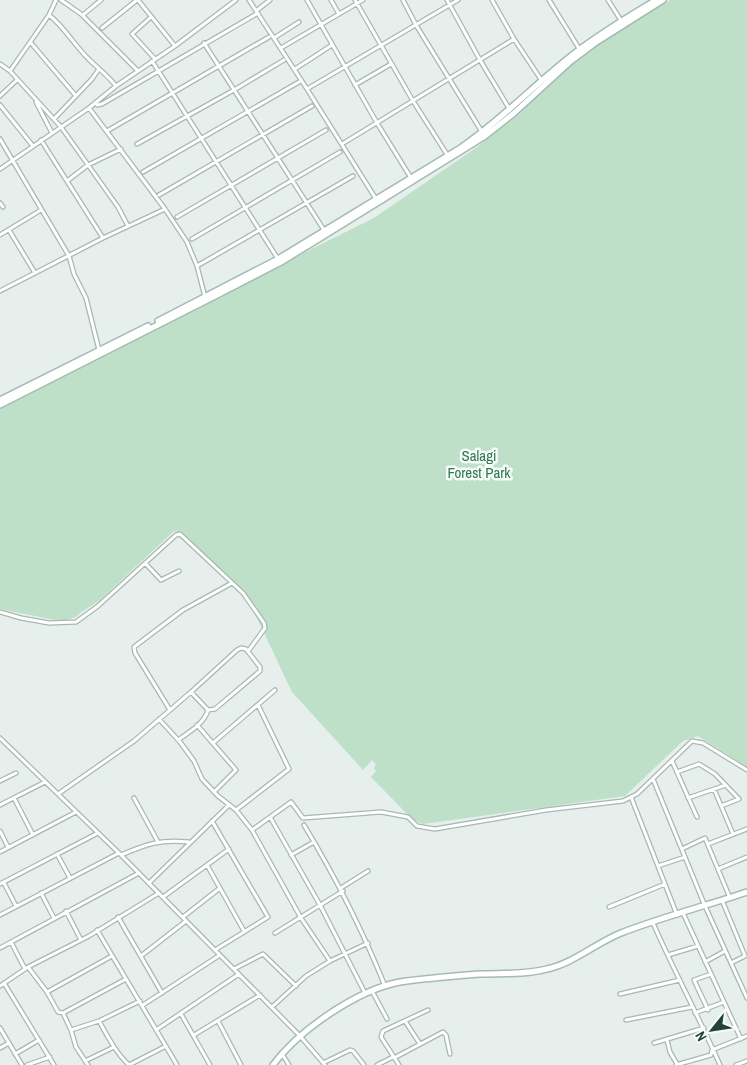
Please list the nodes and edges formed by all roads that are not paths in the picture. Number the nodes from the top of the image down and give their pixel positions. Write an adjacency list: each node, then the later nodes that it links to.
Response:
1 (56, 0): 22 (street)
2 (61, 0): 24 (street)
3 (101, 0): 24 (street)
4 (139, 0): 25 (street); 30 (street)
5 (236, 0): 38 (street)
6 (249, 0): 21 (street)
7 (270, 0): 21 (street)
8 (307, 0): 28 (street)
9 (331, 0): 23 (street)
10 (363, 0): 19 (street)
11 (402, 0): 29 (street)
12 (447, 0): 20 (street)
13 (458, 0): 20 (street)
14 (492, 0): 33 (street)
15 (549, 0): 40 (street)
16 (608, 0): 27 (street)
17 (656, 0): 27 (street)
18 (664, 0): 125 (street)
19 (356, 2): 23 (street); 37 (street)
20 (450, 5): 29 (street); 42 (street)
21 (257, 12): 32 (street); 35 (street)
22 (49, 14): 34 (street); 48 (street)
23 (339, 14): 28 (street)
24 (83, 15): 52 (street)
25 (151, 17): 38 (street); 43 (street)
26 (299, 22): 32 (street)
27 (622, 22): 40 (street)
28 (321, 25): 36 (street); 39 (street)
29 (416, 25): 37 (street); 53 (street)
30 (102, 28)
31 (269, 37): 46 (street)
32 (274, 38): 39 (street)
33 (514, 39): 42 (street); 55 (street)
34 (31, 43): 51 (street); 63 (street)
35 (204, 44): 46 (street); 50 (street)
36 (332, 45): 47 (street); 49 (street)
37 (381, 45): 45 (street); 47 (street)
38 (175, 46): 43 (street)
39 (281, 48): 49 (street)
40 (580, 50): 55 (street)
41 (284, 60): 60 (street)
42 (480, 60): 53 (street); 70 (street)
43 (154, 61): 50 (street); 52 (street)
44 (0, 64): 51 (street)
45 (391, 64): 57 (street); 65 (street)
46 (219, 66): 60 (street); 61 (street)
47 (344, 66): 57 (street); 59 (street)
48 (99, 69): 58 (street); 63 (street)
49 (294, 69): 59 (street)
50 (159, 70): 61 (street); 66 (street)
51 (10, 71): 54 (street)
52 (138, 72): 58 (street)
53 (448, 79): 65 (street); 79 (street)
54 (16, 80): 62 (street); 64 (street)
55 (542, 81): 70 (street)
56 (299, 82): 71 (street)
57 (355, 85): 74 (street)
58 (116, 86): 66 (street)
59 (307, 89): 85 (street)
60 (234, 90): 71 (street); 72 (street)
61 (173, 92): 72 (street); 77 (street)
62 (0, 96)
63 (76, 96): 73 (street)
64 (34, 99): 73 (street); 78 (street)
65 (413, 101): 74 (street); 89 (street)
66 (95, 103): 69 (street)
67 (0, 105): 86 (street)
68 (312, 106): 80 (street)
69 (89, 108): 75 (street); 77 (street)
70 (510, 110): 79 (street)
71 (249, 112): 80 (street); 81 (street)
72 (188, 116): 81 (street); 84 (street)
73 (54, 119): 75 (street)
74 (377, 123): 85 (street); 97 (street)
75 (61, 127): 78 (street); 93 (street)
76 (326, 130): 90 (street)
77 (107, 131): 87 (street)
78 (52, 133): 83 (street)
79 (482, 133): 89 (street)
80 (263, 135): 90 (street); 92 (street)
81 (202, 138): 92 (street); 95 (street)
82 (0, 139): 91 (street)
83 (41, 140): 86 (street); 99 (street)
84 (137, 144)
85 (342, 144): 102 (street)
86 (33, 146): 91 (street)
87 (121, 149): 93 (street); 107 (street)
88 (340, 152): 98 (street)
89 (448, 156): 97 (street)
90 (277, 158): 98 (street); 100 (street)
91 (13, 159): 94 (street); 108 (street)
92 (216, 161): 100 (street); 101 (street)
93 (88, 165): 99 (street); 110 (street)
94 (0, 168)
95 (143, 172)
96 (353, 176): 104 (street)
97 (411, 178): 102 (street)
98 (291, 180): 104 (street); 106 (street)
99 (67, 181): 115 (street)
100 (232, 184): 106 (street); 109 (street)
101 (159, 195)
102 (376, 199): 113 (street)
103 (0, 203): 105 (street)
104 (306, 204): 112 (street); 113 (street)
105 (3, 207)
106 (246, 207): 112 (street); 116 (street)
107 (165, 208): 110 (street); 119 (street)
108 (41, 210): 111 (street); 117 (street)
109 (176, 217)
110 (128, 226): 115 (street)
111 (9, 230): 114 (street); 120 (street)
112 (262, 230): 118 (street); 119 (street)
113 (324, 231): 118 (street)
114 (0, 235)
115 (103, 238): 117 (street)
116 (192, 239)
117 (69, 256): 120 (street); 123 (street)
118 (278, 259): 122 (street)
119 (197, 266): 122 (street)
120 (35, 273): 121 (street)
121 (0, 292)
122 (205, 297): 123 (street)
123 (100, 350): 124 (street)
124 (0, 400)
125 (0, 404)
126 (145, 563): 127 (street); 128 (street); 129 (street)
127 (179, 571)
128 (232, 583): 130 (street); 134 (street)
129 (0, 612)
130 (249, 650): 132 (street); 135 (street)
131 (276, 690): 133 (street)
132 (191, 692): 134 (street); 135 (street)
133 (258, 705): 140 (street); 159 (street)
134 (170, 710): 136 (street)
135 (208, 710): 137 (street)
136 (159, 719): 139 (street); 151 (street)
137 (197, 725): 139 (street); 140 (street)
138 (0, 738): 147 (street)
139 (178, 740): 150 (street)
140 (213, 743): 150 (street)
141 (672, 760): 142 (street); 143 (street); 145 (street)
142 (747, 770)
143 (677, 772): 148 (street); 155 (street)
144 (16, 773): 146 (street)
145 (653, 779): 152 (street); 177 (street)
146 (0, 781)
147 (45, 782): 151 (street); 153 (street)
148 (726, 785): 149 (street); 158 (street)
149 (714, 789): 155 (street); 158 (street)
150 (214, 792): 157 (street)
151 (58, 794): 160 (street)
152 (631, 797): 161 (street); 185 (street)
153 (14, 798): 156 (street); 170 (street)
154 (134, 798): 171 (street)
155 (688, 798): 162 (street)
156 (0, 805)
157 (229, 805): 159 (street); 163 (street)
158 (721, 806): 169 (street)
159 (236, 810): 166 (street)
160 (76, 812): 168 (street); 170 (street)
161 (270, 817): 166 (street); 181 (street)
162 (697, 817)
163 (212, 821): 172 (street); 176 (street)
164 (304, 825): 173 (street)
165 (747, 829): 169 (street)
166 (252, 830): 211 (street)
167 (0, 831): 175 (street)
168 (98, 833): 179 (street); 180 (street)
169 (734, 834): 174 (street)
170 (33, 835): 175 (street)
171 (158, 842): 172 (street); 180 (street)
172 (190, 842): 191 (street)
173 (314, 842): 181 (street); 194 (street)
174 (708, 844): 177 (street); 186 (street)
175 (8, 848): 178 (street)
176 (229, 849): 184 (street); 215 (street)
177 (682, 849): 182 (street)
178 (0, 852)
179 (57, 854): 189 (street); 190 (street)
180 (120, 854): 188 (street); 189 (street)
181 (291, 855): 201 (street)
182 (685, 857): 185 (street); 203 (street)
183 (747, 858): 186 (street)
184 (207, 865): 193 (street); 198 (street)
185 (658, 866): 192 (street)
186 (718, 869): 199 (street)
187 (368, 871): 194 (street)
188 (139, 873): 191 (street); 205 (street)
189 (70, 878): 197 (street)
190 (2, 883): 202 (street)
191 (149, 883): 196 (street)
192 (665, 884): 204 (street); 206 (street)
193 (220, 888): 209 (street); 215 (street)
194 (342, 890): 201 (street); 219 (street)
195 (747, 892): 199 (street)
196 (159, 893): 198 (street); 208 (street)
197 (41, 894): 202 (street); 210 (street)
198 (162, 897): 209 (street)
199 (730, 898): 200 (street)
200 (722, 900): 203 (street); 231 (street)
201 (320, 905): 211 (street); 224 (street)
202 (16, 906): 207 (street)
203 (705, 906): 206 (street); 223 (street)
204 (609, 907)
205 (66, 911): 210 (street); 217 (street)
206 (680, 914): 213 (street); 220 (street)
207 (0, 915)
208 (118, 917): 214 (street); 228 (street)
209 (183, 917): 212 (street)
210 (54, 918): 218 (street)
211 (301, 918): 216 (street); 229 (street)
212 (186, 921): 222 (street); 228 (street)
213 (653, 923): 226 (street); 240 (street)
214 (97, 930): 217 (street); 227 (street)
215 (244, 931): 222 (street)
216 (275, 932)
217 (81, 940): 232 (street)
218 (11, 942): 221 (street); 232 (street)
219 (368, 943): 224 (street); 240 (street)
220 (698, 946): 226 (street); 230 (street)
221 (0, 948)
222 (216, 950): 225 (street)
223 (725, 951): 230 (street); 231 (street)
224 (346, 954): 229 (street); 244 (street)
225 (220, 955): 233 (street); 243 (street)
226 (668, 955): 237 (street)
227 (112, 956): 236 (street); 242 (street)
228 (141, 956): 243 (street)
229 (330, 962): 239 (street)
230 (705, 962): 235 (street)
231 (731, 963): 247 (street)
232 (26, 968): 238 (street); 242 (street)
233 (234, 969): 234 (street); 239 (street)
234 (239, 974): 246 (street); 257 (street)
235 (711, 974): 249 (street); 254 (street)
236 (126, 979): 248 (street); 255 (street)
237 (680, 980): 245 (street); 252 (street)
238 (2, 984): 271 (street)
239 (296, 986): 251 (street)
240 (385, 986): 241 (street)
241 (372, 991): 244 (street); 258 (street)
242 (47, 992): 255 (street)
243 (162, 993): 250 (street)
244 (365, 994): 268 (street)
245 (620, 994)
246 (260, 995): 251 (street); 261 (street)
247 (747, 998)
248 (140, 1001): 250 (street); 260 (street)
249 (724, 1002): 254 (street); 270 (street)
250 (143, 1005): 266 (street)
251 (272, 1007): 268 (street)
252 (692, 1007): 256 (street); 259 (street)
253 (428, 1010): 262 (street)
254 (708, 1010): 256 (street)
255 (63, 1013): 265 (street)
256 (695, 1013): 264 (street)
257 (181, 1014): 266 (street); 267 (street)
258 (387, 1019)
259 (626, 1020)
260 (99, 1021): 265 (street); 277 (street)
261 (218, 1021): 267 (street); 294 (street)
262 (405, 1021): 275 (street); 283 (street)
263 (0, 1028): 273 (street)
264 (704, 1028): 272 (street); 279 (street)
265 (71, 1030): 286 (street)
266 (156, 1030): 276 (street)
267 (194, 1035): 293 (street)
268 (300, 1036): 281 (street); 287 (street)
269 (747, 1036): 270 (street)
270 (741, 1039): 279 (street)
271 (40, 1040): 280 (street); 284 (street)
272 (667, 1040): 274 (street); 300 (street)
273 (9, 1043): 278 (street); 280 (street)
274 (654, 1043)
275 (420, 1044): 282 (street); 283 (street)
276 (166, 1046): 291 (street); 292 (street)
277 (114, 1047): 286 (street); 291 (street)
278 (0, 1048)
279 (712, 1050): 300 (street); 301 (street)
280 (15, 1054): 288 (street)
281 (281, 1054): 295 (street); 296 (street)
282 (450, 1054)
283 (394, 1057): 298 (street); 299 (street)
284 (50, 1058): 289 (street); 290 (street)
285 (747, 1061): 302 (street)
286 (86, 1064)
287 (324, 1064): 297 (street)
288 (22, 1065)
289 (27, 1065)
290 (54, 1065)
291 (129, 1065)
292 (177, 1065)
293 (210, 1065)
294 (241, 1065)
295 (273, 1065)
296 (290, 1065)
297 (364, 1065)
298 (377, 1065)
299 (399, 1065)
300 (676, 1065)
301 (720, 1065)
302 (736, 1065)

